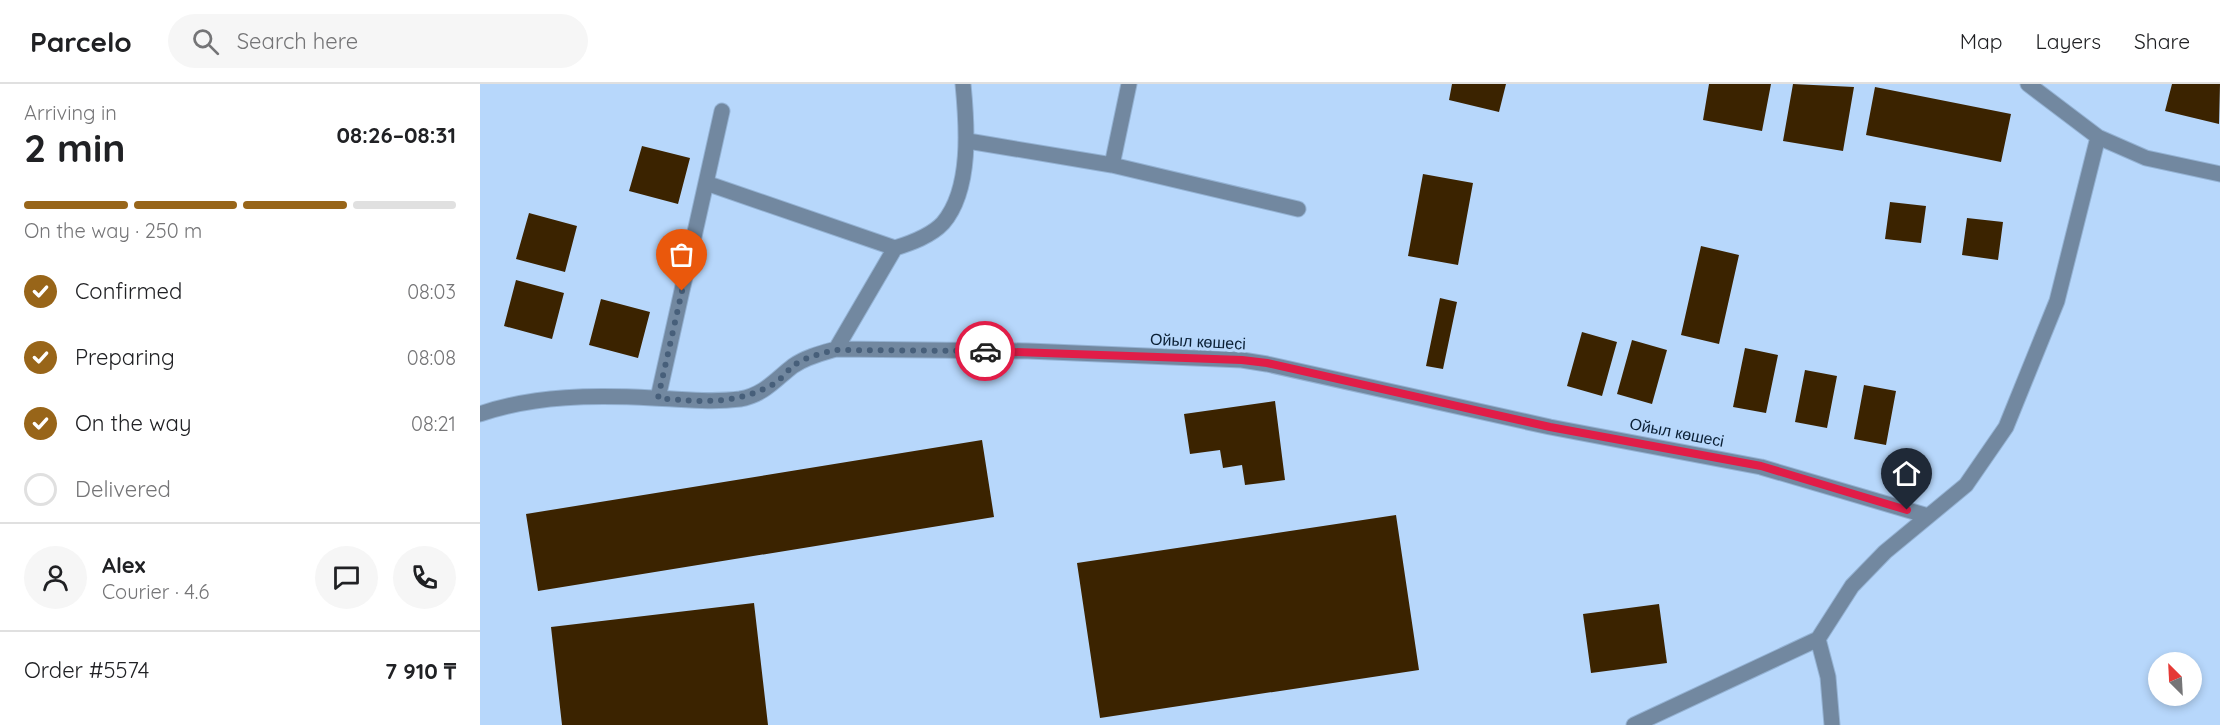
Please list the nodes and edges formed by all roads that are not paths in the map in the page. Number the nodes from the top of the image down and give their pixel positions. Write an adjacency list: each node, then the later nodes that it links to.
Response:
1 (963, 84): 6 (street)
2 (1129, 84): 7 (street)
3 (2028, 84): 5 (street)
4 (722, 111): 9 (street)
5 (2098, 137): 8 (street); 15 (street)
6 (968, 141): 7 (street); 11 (street)
7 (1112, 165): 10 (street)
8 (2220, 174)
9 (706, 183): 11 (street); 13 (street)
10 (1298, 209)
11 (894, 248): 12 (street)
12 (836, 350): 13 (street, Ойыл көшесі); 15 (street, Ойыл көшесі)
13 (658, 398): 14 (street, Ойыл көшесі)
14 (480, 414)
15 (1928, 516): 16 (street)
16 (1818, 639): 17 (street); 18 (street)
17 (1634, 725)
18 (1832, 725)

